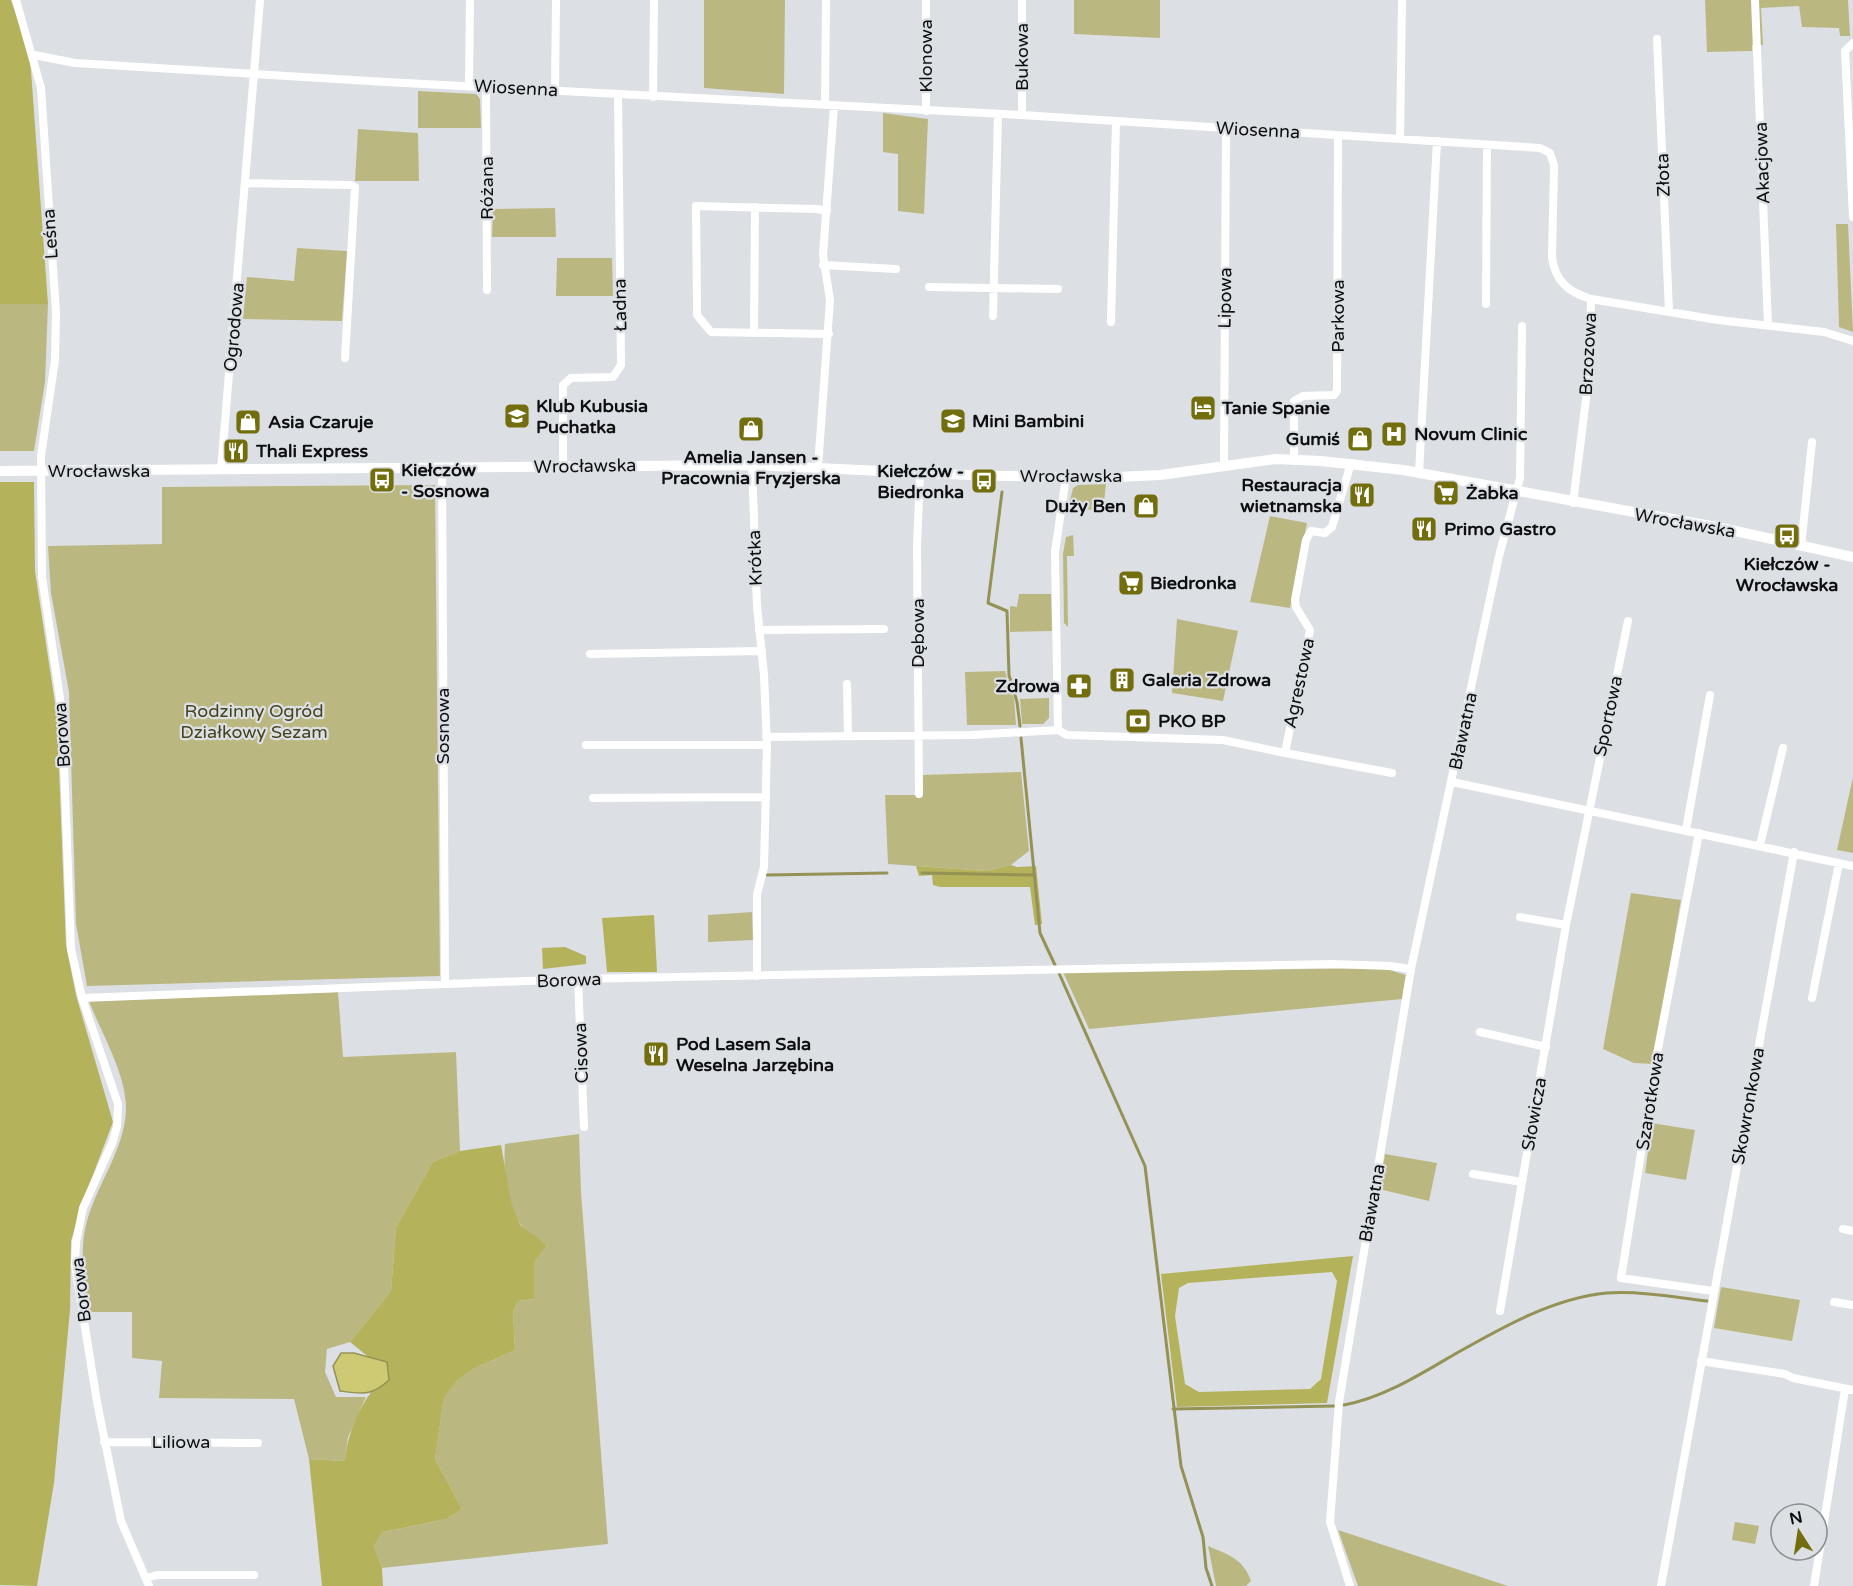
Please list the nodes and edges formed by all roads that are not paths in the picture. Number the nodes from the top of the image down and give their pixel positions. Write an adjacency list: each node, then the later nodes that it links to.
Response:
1 (16, 0): 13 (street, Leśna)
2 (260, 0): 14 (street, Ogrodowa)
3 (470, 0): 15 (street)
4 (556, 0): 17 (street)
5 (654, 0): 19 (street)
6 (826, 0): 20 (street)
7 (927, 0): 22 (street, Klonowa)
8 (1023, 0): 24 (street, Bukowa)
9 (1402, 0): 28 (street)
10 (1755, 0): 48 (street, Akacjowa)
11 (1657, 39): 45 (street, Złota)
12 (1853, 44): 33 (street)
13 (34, 55): 14 (street, Wiosenna); 64 (street, Leśna)
14 (254, 73): 15 (street, Wiosenna); 32 (street, Ogrodowa)
15 (469, 86): 16 (street, Wiosenna)
16 (486, 87): 17 (street, Wiosenna); 42 (street, Różana)
17 (555, 89): 18 (street, Wiosenna)
18 (618, 95): 19 (street, Wiosenna); 58 (street, Ładna)
19 (654, 97): 20 (street, Wiosenna)
20 (825, 105): 21 (street, Wiosenna)
21 (834, 106): 22 (street, Wiosenna); 35 (street)
22 (926, 111): 23 (street, Wiosenna)
23 (998, 115): 24 (street, Wiosenna); 40 (street)
24 (1022, 115): 25 (street, Wiosenna)
25 (1116, 121): 26 (street, Wiosenna); 47 (street)
26 (1226, 129): 27 (street, Wiosenna); 60 (street, Lipowa)
27 (1338, 135): 28 (street, Wiosenna); 55 (street, Parkowa)
28 (1400, 139): 29 (street, Wiosenna)
29 (1437, 141): 30 (street, Wiosenna); 66 (street)
30 (1487, 145): 31 (street, Wiosenna); 44 (street)
31 (1550, 153): 43 (street, Brzozowa)
32 (246, 183): 53 (street); 62 (street, Ogrodowa)
33 (1852, 185): 36 (street)
34 (755, 207): 35 (street); 50 (street); 50 (street)
35 (827, 211): 37 (street)
36 (1853, 217)
37 (823, 265): 38 (street); 51 (street)
38 (896, 269)
39 (929, 287): 40 (street)
40 (994, 288): 41 (street); 46 (street)
41 (1058, 289)
42 (487, 290)
43 (1591, 299): 45 (street); 69 (street, Brzozowa)
44 (1486, 304)
45 (1669, 311): 48 (street)
46 (993, 316)
47 (1111, 322)
48 (1768, 325): 52 (street)
49 (1522, 326): 68 (street)
50 (754, 333): 51 (street)
51 (829, 334): 59 (street)
52 (1853, 341)
53 (345, 358)
54 (1812, 442): 70 (street)
55 (1294, 459): 56 (street, Wrocławska); 60 (street, Wrocławska)
56 (1351, 463): 66 (street, Wrocławska); 85 (street, Agrestowa)
57 (752, 465): 58 (street, Wrocławska); 59 (street, Wrocławska); 74 (street, Krótka)
58 (563, 466): 61 (street, Wrocławska)
59 (818, 467): 65 (street, Wrocławska)
60 (1224, 467): 67 (street, Wrocławska)
61 (442, 468): 62 (street, Wrocławska); 103 (street, Sosnowa)
62 (221, 470): 64 (street, Wrocławska)
63 (0, 471): 64 (street, Wrocławska)
64 (41, 471): 104 (street, Borowa)
65 (921, 473): 67 (street, Wrocławska); 81 (street, Dębowa)
66 (1419, 473): 68 (street, Wrocławska)
67 (1066, 477): 79 (street)
68 (1517, 493): 69 (street, Wrocławska); 87 (street, Bławatna)
69 (1573, 503): 70 (street, Wrocławska)
70 (1801, 546): 71 (street, Wrocławska)
71 (1853, 556)
72 (1628, 621): 91 (street, Sportowa)
73 (884, 629): 74 (street)
74 (759, 630): 75 (street, Krótka)
75 (762, 651): 76 (street); 82 (street, Krótka)
76 (590, 654)
77 (847, 684): 80 (street)
78 (1710, 695): 92 (street)
79 (1058, 730): 81 (street, Agrestowa); 85 (street, Agrestowa)
80 (848, 736): 81 (street); 82 (street)
81 (918, 736): 88 (street, Dębowa)
82 (766, 741): 83 (street); 89 (street, Krótka)
83 (586, 745)
84 (1783, 748): 94 (street)
85 (1285, 753): 86 (street, Agrestowa)
86 (1392, 773)
87 (1452, 782): 91 (street); 100 (street, Bławatna)
88 (919, 794)
89 (766, 797): 90 (street); 101 (street, Krótka)
90 (593, 798)
91 (1588, 812): 92 (street); 99 (street, Słowicza)
92 (1686, 830): 93 (street)
93 (1699, 833): 94 (street); 113 (street, Szarotkowa)
94 (1760, 845): 95 (street)
95 (1794, 852): 96 (street); 113 (street, Skowronkowa)
96 (1839, 863): 97 (street); 105 (street)
97 (1853, 866)
98 (1520, 917): 99 (street)
99 (1566, 925): 107 (street, Słowicza)
100 (1412, 969): 101 (street, Borowa); 123 (street, Bławatna)
101 (757, 976): 102 (street, Borowa)
102 (578, 979): 103 (street, Borowa); 108 (street, Cisowa)
103 (445, 984): 104 (street, Borowa)
104 (82, 998): 119 (street, Borowa)
105 (1812, 998)
106 (1480, 1032): 107 (street)
107 (1546, 1047): 110 (street, Słowicza)
108 (584, 1127)
109 (1473, 1174): 110 (street)
110 (1522, 1182): 116 (street, Słowicza)
111 (1843, 1229): 112 (street)
112 (1853, 1231)
113 (1713, 1291): 117 (street, Skowronkowa)
114 (1834, 1302): 115 (street)
115 (1853, 1305)
116 (1500, 1311)
117 (1701, 1361): 118 (street); 124 (street, Skowronkowa)
118 (1849, 1390): 125 (street)
119 (104, 1442): 120 (street, Liliowa); 122 (street, Borowa)
120 (258, 1443)
121 (254, 1575): 122 (street)
122 (148, 1582)
123 (1349, 1585)
124 (1661, 1586)
125 (1814, 1586)

